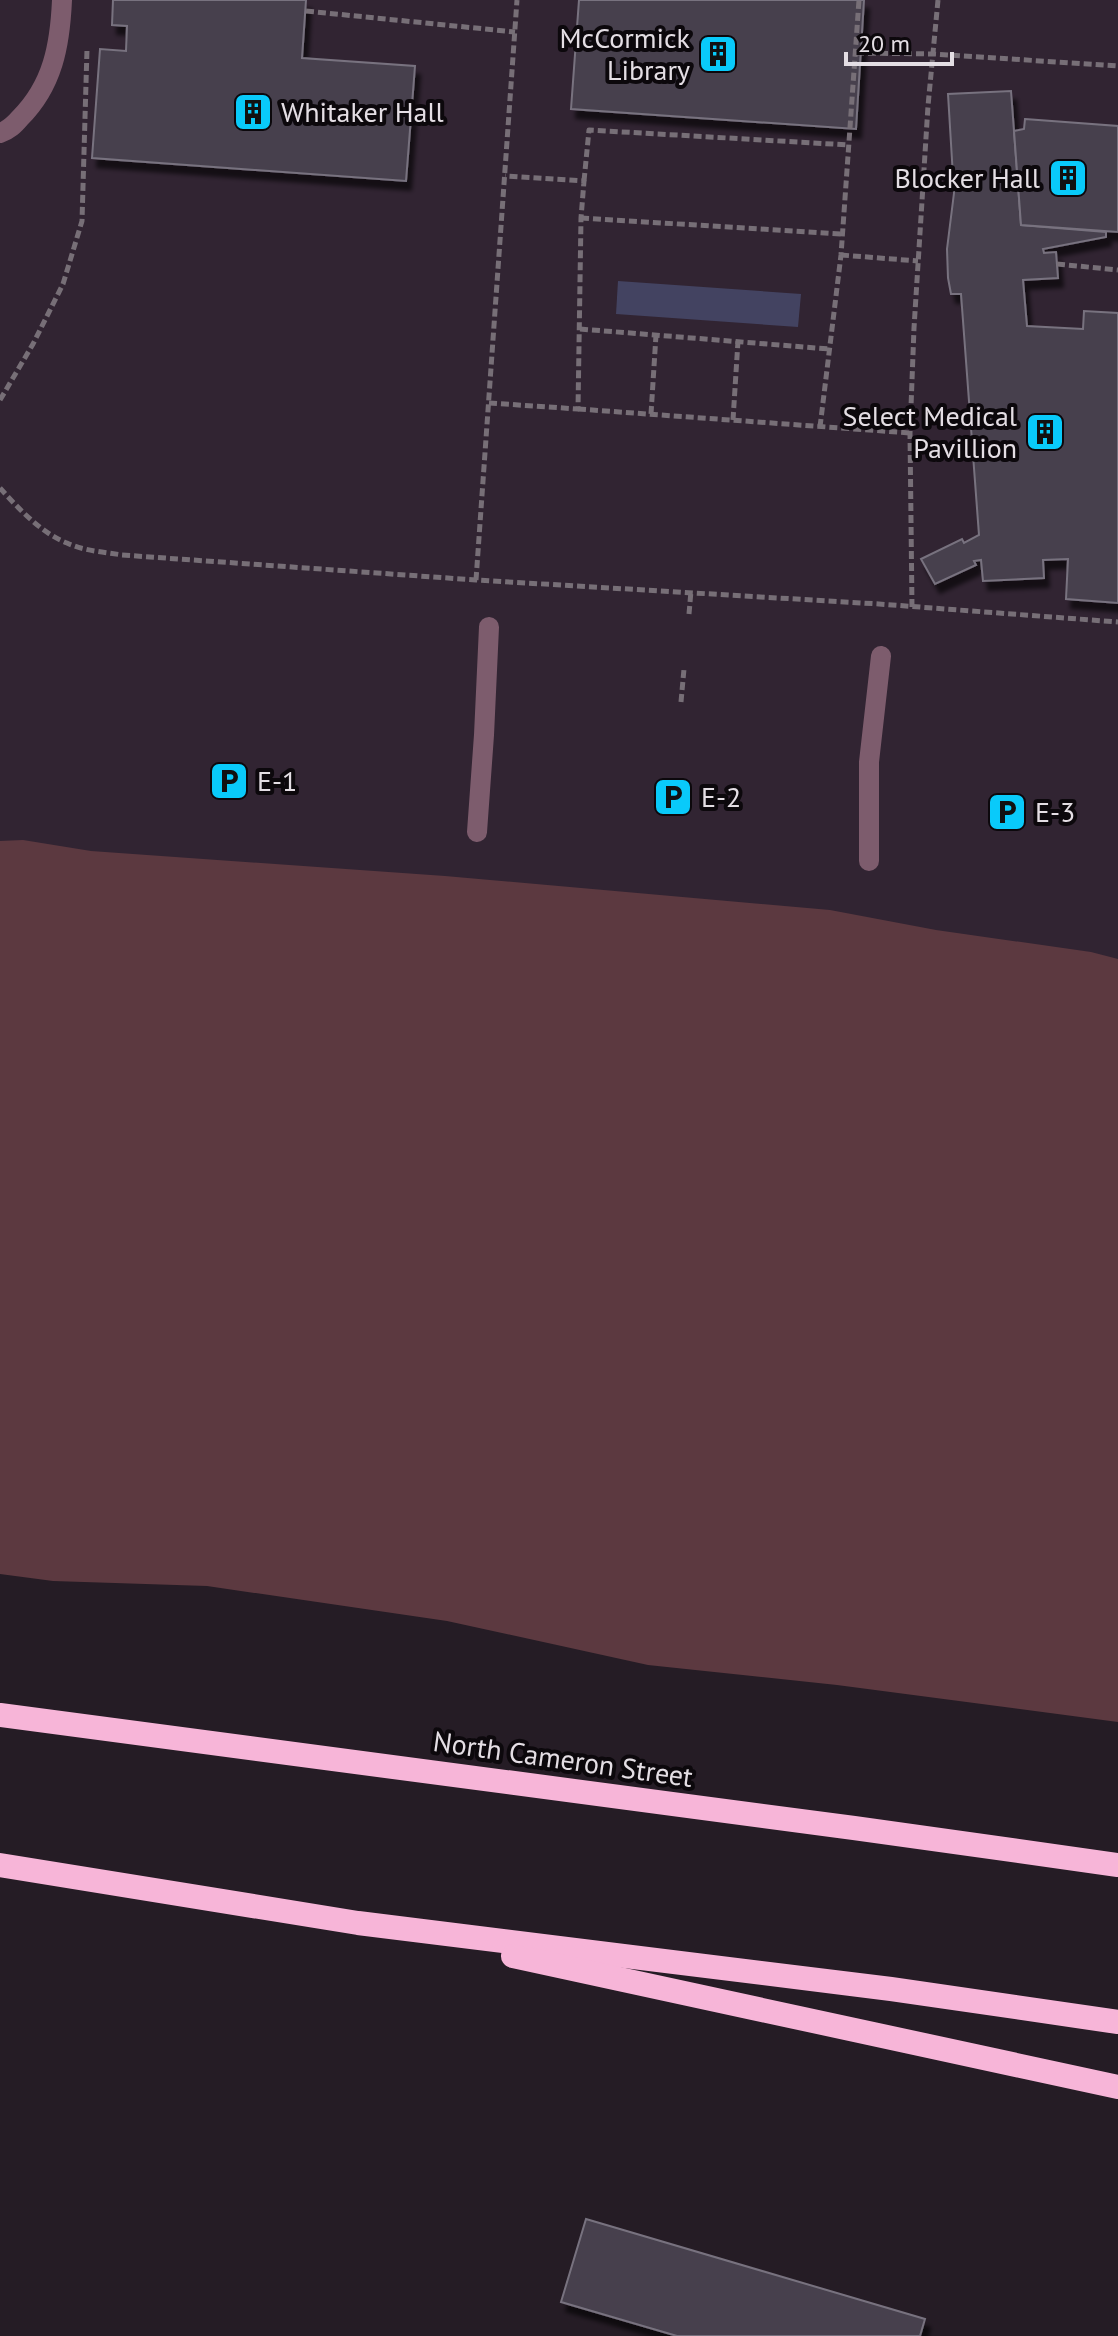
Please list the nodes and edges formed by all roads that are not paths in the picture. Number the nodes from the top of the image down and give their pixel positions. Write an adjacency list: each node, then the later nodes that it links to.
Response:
1 (62, 0): 2 (lane)
2 (0, 133)
3 (489, 627): 5 (lane)
4 (881, 656): 6 (lane)
5 (477, 832)
6 (869, 861)
7 (0, 1715): 9 (highway, North Cameron Street)
8 (0, 1865): 10 (highway)
9 (1118, 1865)
10 (358, 1923): 11 (highway); 12 (highway)
11 (1118, 2022)
12 (1118, 2087)

